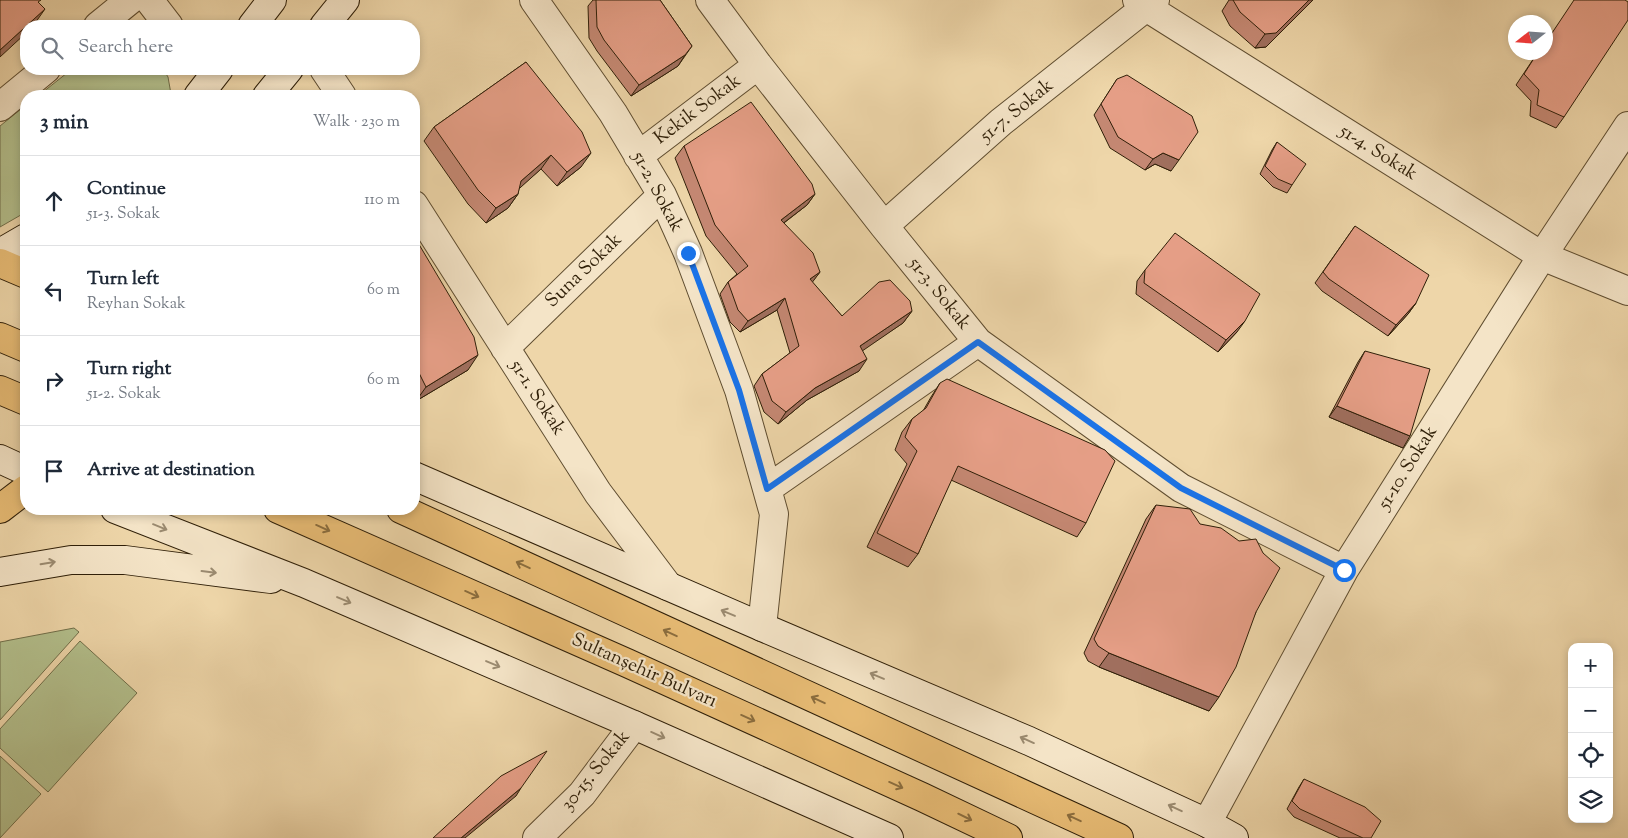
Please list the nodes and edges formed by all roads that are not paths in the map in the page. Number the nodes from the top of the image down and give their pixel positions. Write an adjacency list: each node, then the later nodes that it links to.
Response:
1 (130, 0): 8 (street)
2 (149, 0): 9 (street)
3 (272, 0): 10 (street)
4 (345, 0): 11 (street)
5 (534, 0): 22 (street, 51-2. Sokak)
6 (710, 0): 12 (street, 51-3. Sokak)
7 (1146, 2): 25 (street, 51-7. Sokak); 28 (street, 51-4. Sokak)
8 (105, 20)
9 (165, 20)
10 (257, 20)
11 (329, 20)
12 (758, 65): 22 (street, Kekik Sokak); 25 (street, 51-3. Sokak)
13 (39, 75): 17 (street)
14 (284, 75): 18 (street)
15 (328, 75): 19 (street)
16 (20, 90): 20 (street)
17 (21, 90)
18 (272, 90)
19 (338, 90)
20 (0, 107)
21 (1628, 126): 28 (street, 51-10. Sokak)
22 (638, 156): 23 (street, 51-2. Sokak)
23 (662, 195): 35 (street, Suna Sokak); 41 (street, 51-2. Sokak)
24 (420, 215): 35 (street, 51-1. Sokak)
25 (884, 226): 33 (street, 51-3. Sokak)
26 (20, 241): 27 (street)
27 (0, 253)
28 (1542, 256): 31 (street, 51-4. Sokak); 47 (street, 51-10. Sokak)
29 (0, 263): 30 (main road)
30 (20, 271)
31 (1628, 291)
32 (0, 337): 34 (main road)
33 (978, 342): 41 (street); 47 (street, 51-3. Sokak)
34 (20, 345)
35 (505, 348): 50 (street, 51-1. Sokak)
36 (0, 390): 37 (main road)
37 (20, 398)
38 (0, 459): 39 (street)
39 (20, 469)
40 (420, 479): 50 (street)
41 (767, 489): 51 (street, 51-2. Sokak)
42 (20, 493): 43 (main road)
43 (0, 508)
44 (130, 515): 49 (street, one-way to 49)
45 (292, 515): 56 (main road, Sultanşehir Bulvarı, one-way to 56)
46 (413, 515): 57 (main road, one-way to 46)
47 (1344, 570): 53 (street, 51-10. Sokak)
48 (0, 572): 49 (street, one-way to 49)
49 (304, 583): 52 (street, one-way to 52)
50 (668, 586): 51 (street, one-way to 50)
51 (762, 628): 53 (street, one-way to 51)
52 (634, 725): 54 (street, 30-15. Sokak); 55 (street, one-way to 55)
53 (1207, 823): 58 (street)
54 (537, 838)
55 (890, 838)
56 (1008, 838)
57 (1118, 838)
58 (1234, 838)

